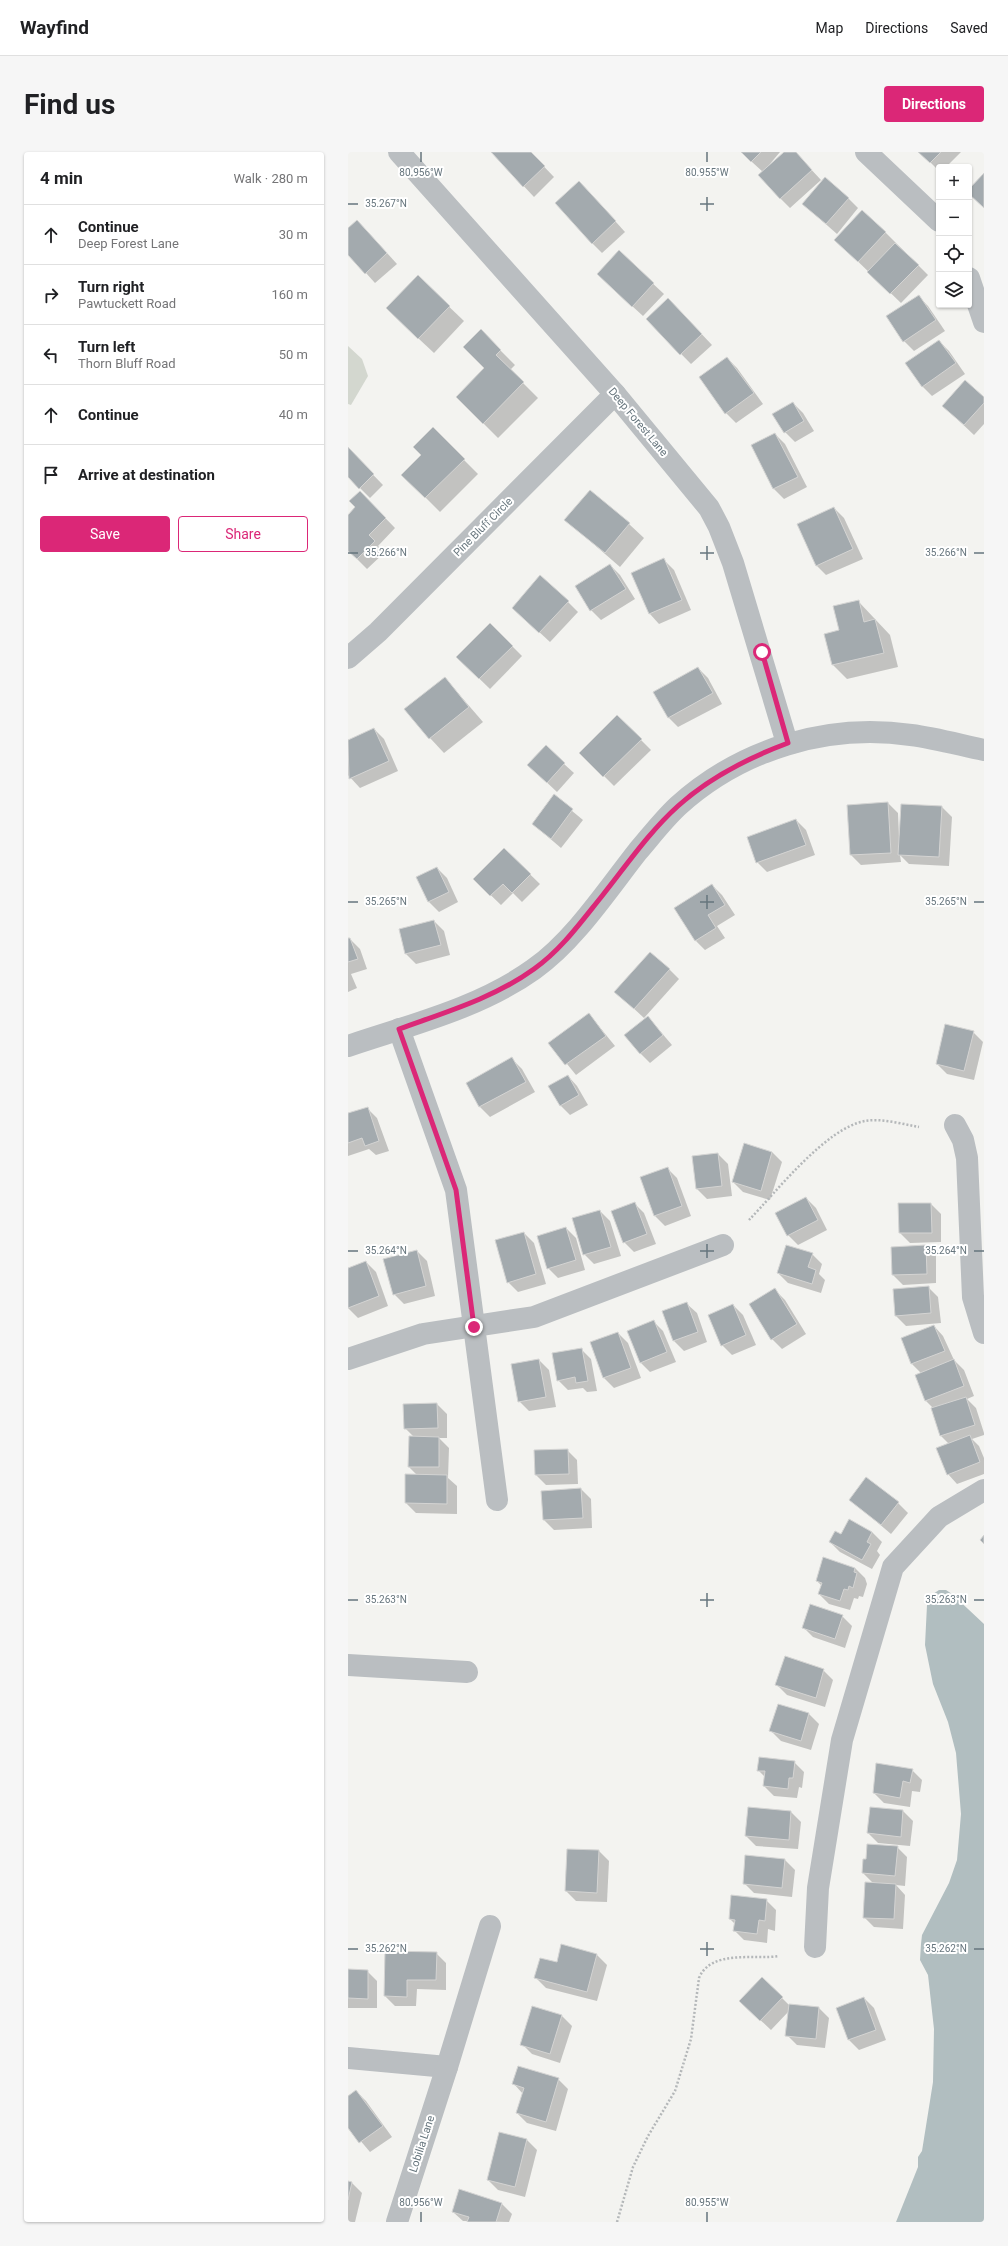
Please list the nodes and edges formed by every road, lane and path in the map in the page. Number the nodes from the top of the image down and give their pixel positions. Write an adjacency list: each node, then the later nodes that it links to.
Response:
1 (399, 152): 6 (street, Deep Forest Lane)
2 (866, 152): 3 (street)
3 (936, 218)
4 (972, 287): 5 (street)
5 (984, 322)
6 (615, 394): 7 (street, Pine Bluff Circle); 8 (street, Deep Forest Lane)
7 (348, 658)
8 (788, 743): 9 (street); 10 (street)
9 (984, 750)
10 (399, 1029): 11 (street); 16 (street)
11 (348, 1046)
12 (955, 1125): 17 (street)
13 (919, 1127): 14 (path)
14 (749, 1220)
15 (723, 1246): 16 (street)
16 (474, 1327): 18 (street); 20 (street)
17 (984, 1333)
18 (348, 1359)
19 (984, 1490): 24 (street)
20 (497, 1500)
21 (348, 1665): 22 (street)
22 (467, 1672)
23 (490, 1926): 27 (street, Lobilia Lane)
24 (815, 1947)
25 (780, 1956): 29 (path)
26 (348, 2058): 27 (street)
27 (448, 2067): 28 (street, Lobilia Lane)
28 (397, 2222)
29 (617, 2222)

